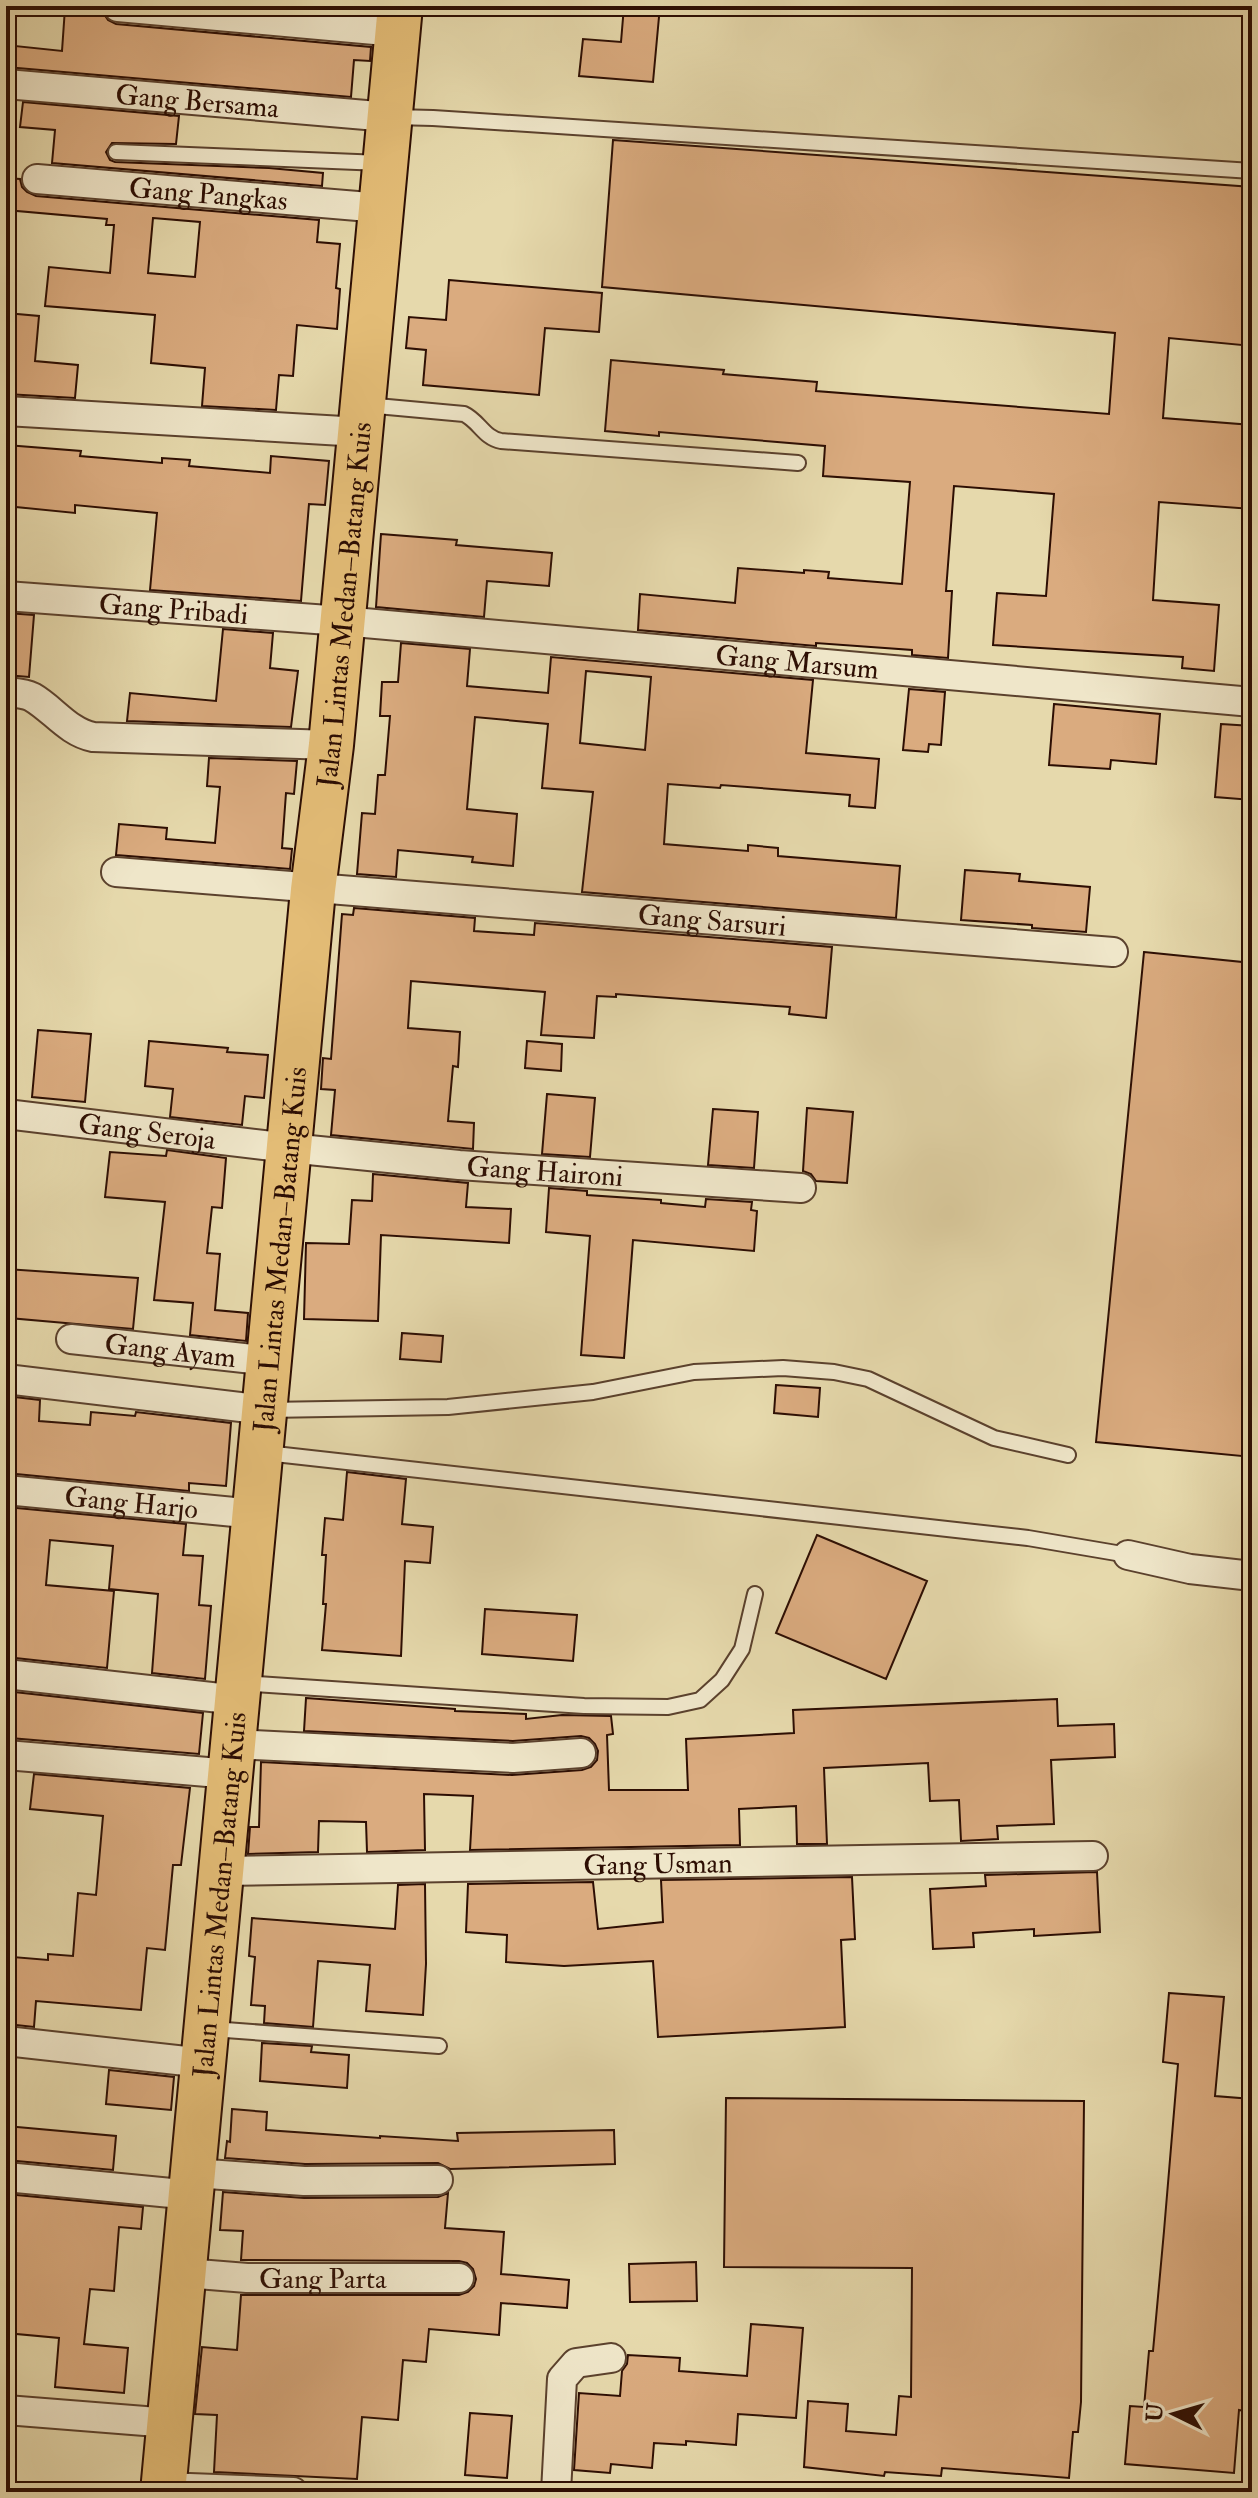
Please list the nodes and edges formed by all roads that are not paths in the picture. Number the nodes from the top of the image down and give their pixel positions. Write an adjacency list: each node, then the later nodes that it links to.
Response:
1 (118, 7): 2 (street)
2 (398, 19): 4 (highway, Jalan Lintas Medan–Batang Kuis)
3 (6, 84): 4 (street, Gang Bersama)
4 (389, 117): 6 (highway, Jalan Lintas Medan–Batang Kuis); 7 (lane)
5 (116, 152): 6 (lane)
6 (385, 164): 9 (highway, Jalan Lintas Medan–Batang Kuis)
7 (1252, 171)
8 (37, 179): 9 (street, Gang Pangkas)
9 (381, 208): 11 (highway, Jalan Lintas Medan–Batang Kuis)
10 (6, 411): 11 (street)
11 (361, 418): 12 (lane); 14 (highway, Jalan Lintas Medan–Batang Kuis)
12 (798, 463)
13 (6, 596): 14 (street, Gang Pribadi)
14 (342, 621): 16 (street, Gang Marsum); 17 (highway, Jalan Lintas Medan–Batang Kuis)
15 (6, 692): 17 (street)
16 (1252, 702)
17 (331, 745): 19 (highway, Jalan Lintas Medan–Batang Kuis)
18 (116, 872): 19 (street, Gang Sarsuri)
19 (313, 890): 20 (street, Gang Sarsuri); 22 (highway, Jalan Lintas Medan–Batang Kuis)
20 (1113, 952)
21 (6, 1114): 22 (street, Gang Seroja)
22 (289, 1148): 23 (street, Gang Haironi); 25 (highway, Jalan Lintas Medan–Batang Kuis)
23 (801, 1188)
24 (71, 1339): 25 (street, Gang Ayam)
25 (270, 1361): 27 (highway, Jalan Lintas Medan–Batang Kuis)
26 (6, 1379): 27 (street)
27 (263, 1431): 28 (lane); 30 (highway, Jalan Lintas Medan–Batang Kuis); 31 (lane)
28 (1068, 1455)
29 (6, 1490): 30 (street, Gang Harjo)
30 (255, 1514): 35 (highway, Jalan Lintas Medan–Batang Kuis)
31 (1128, 1555): 32 (street)
32 (1252, 1576)
33 (755, 1594): 35 (lane)
34 (6, 1674): 35 (street)
35 (238, 1691): 38 (highway, Jalan Lintas Medan–Batang Kuis)
36 (581, 1753): 38 (street)
37 (6, 1755): 38 (street)
38 (232, 1759): 40 (highway, Jalan Lintas Medan–Batang Kuis)
39 (1093, 1856): 40 (street, Gang Usman)
40 (222, 1871): 42 (highway, Jalan Lintas Medan–Batang Kuis)
41 (6, 2041): 42 (street)
42 (206, 2046): 43 (lane); 46 (highway, Jalan Lintas Medan–Batang Kuis)
43 (439, 2046)
44 (6, 2177): 46 (street)
45 (438, 2180): 46 (street)
46 (193, 2184): 47 (highway, Jalan Lintas Medan–Batang Kuis)
47 (185, 2273): 48 (street, Gang Parta); 51 (highway, Jalan Lintas Medan–Batang Kuis)
48 (459, 2278)
49 (611, 2358): 54 (street)
50 (6, 2410): 51 (street)
51 (170, 2423): 52 (highway, Jalan Lintas Medan–Batang Kuis)
52 (163, 2490): 53 (street)
53 (293, 2492)
54 (556, 2492)

